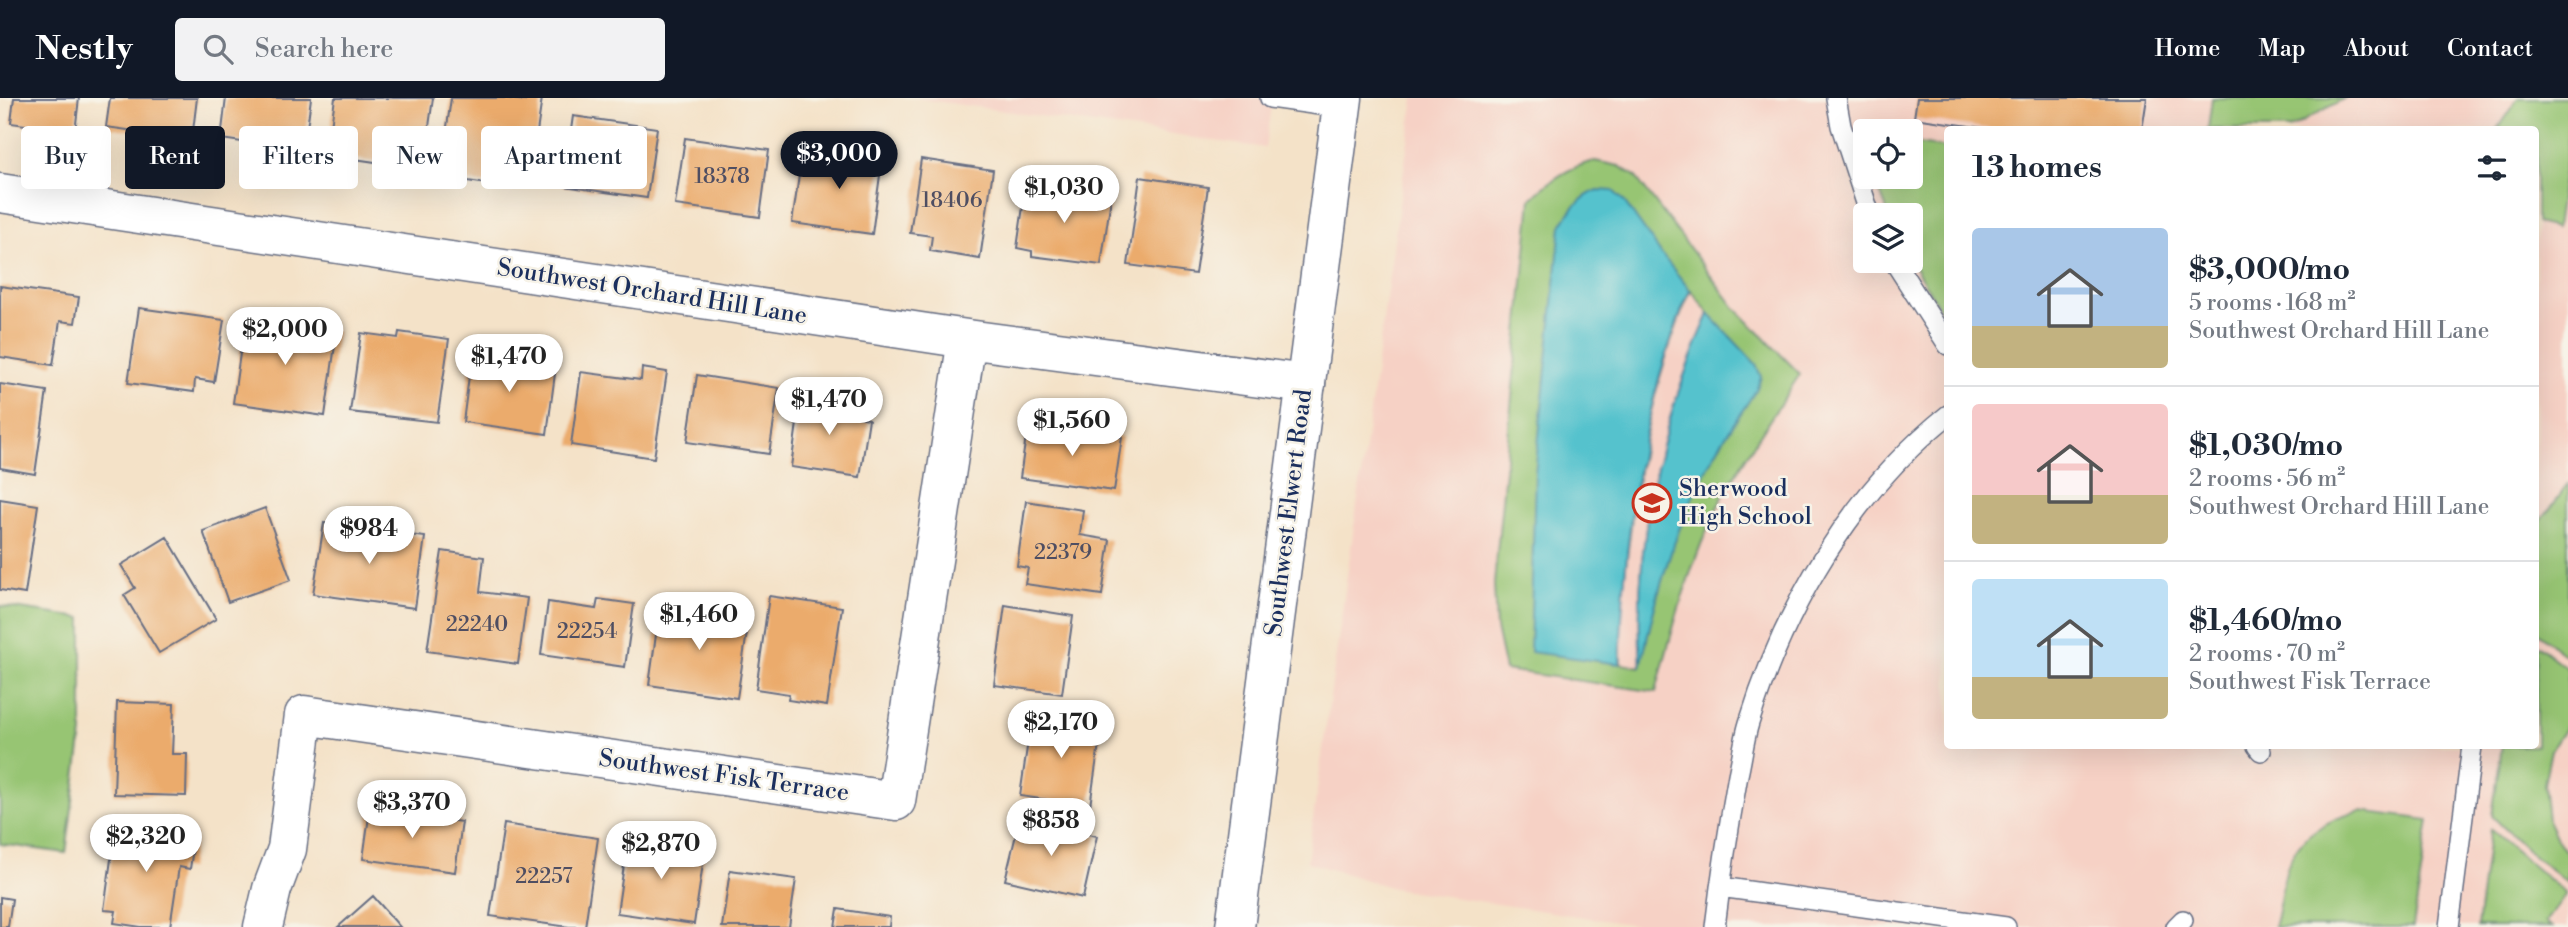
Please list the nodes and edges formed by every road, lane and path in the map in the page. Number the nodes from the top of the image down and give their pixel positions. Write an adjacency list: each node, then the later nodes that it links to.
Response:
1 (1270, 98): 3 (lane)
2 (1836, 98): 5 (lane)
3 (1342, 103): 9 (street, Southwest Elwert Road)
4 (0, 193): 7 (street, Southwest Orchard Hill Lane)
5 (1866, 203)
6 (1902, 273): 8 (lane)
7 (967, 339): 9 (street, Southwest Orchard Hill Lane); 13 (street, Southwest Fisk Terrace)
8 (1944, 339)
9 (1306, 384): 14 (street, Southwest Elwert Road)
10 (1944, 419): 12 (lane)
11 (2472, 749): 17 (lane)
12 (1720, 887): 15 (lane); 16 (lane)
13 (263, 927)
14 (1235, 927)
15 (1715, 927)
16 (2006, 927)
17 (2449, 927)

